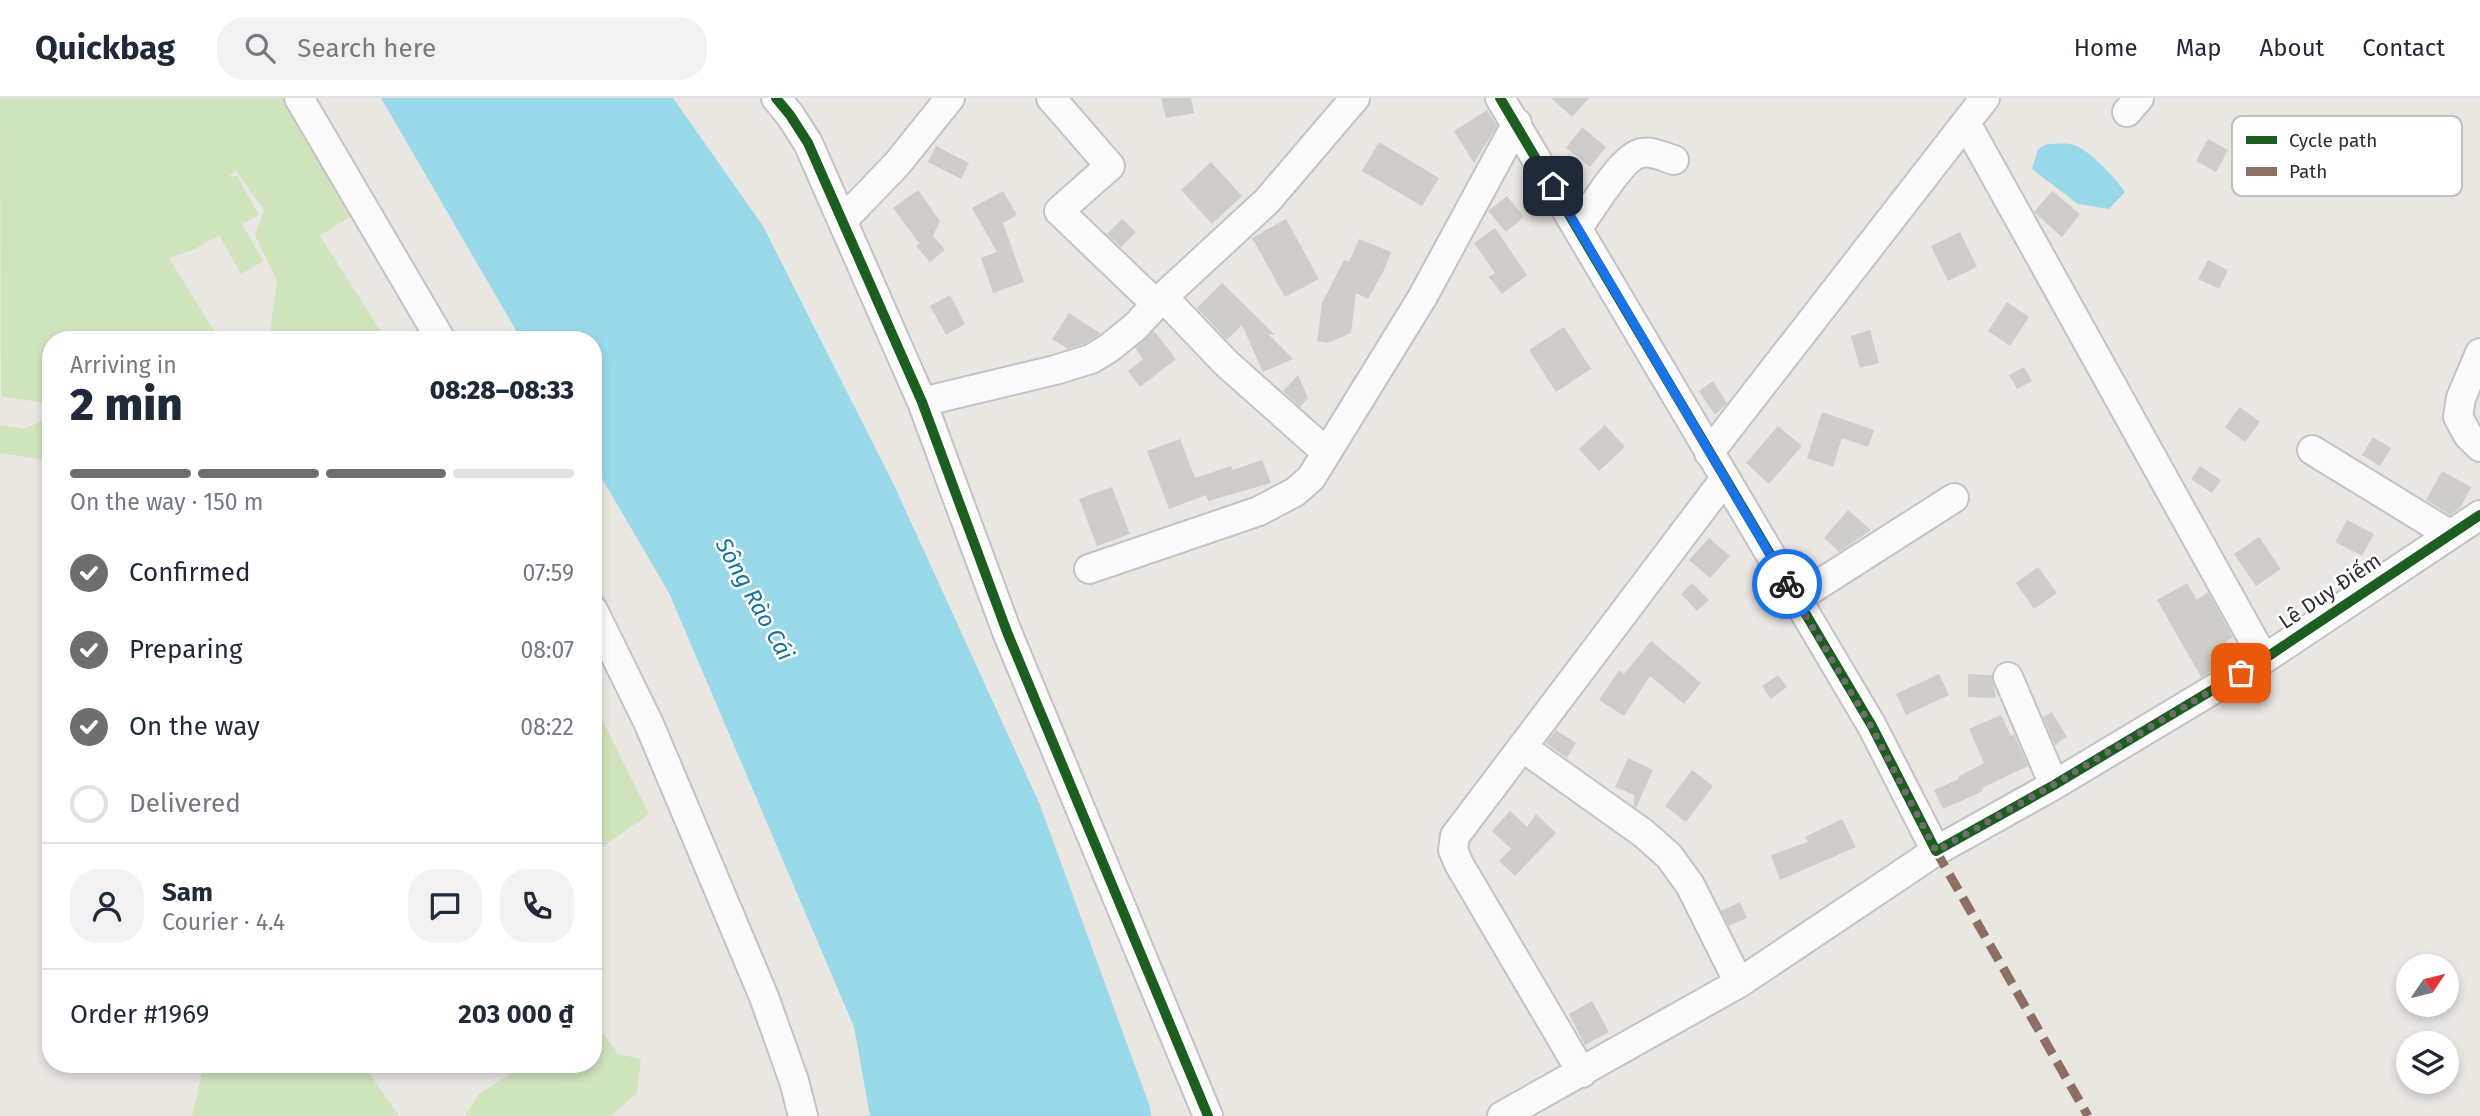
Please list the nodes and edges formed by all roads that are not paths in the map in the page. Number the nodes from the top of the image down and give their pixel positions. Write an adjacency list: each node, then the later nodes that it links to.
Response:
1 (299, 98): 14 (street)
2 (776, 98): 11 (street)
3 (950, 98): 11 (street)
4 (1051, 98): 13 (street)
5 (1355, 98): 13 (street)
6 (1500, 98): 8 (street)
7 (1985, 98): 9 (street)
8 (1517, 123): 12 (street); 19 (street)
9 (1966, 123): 20 (street); 28 (street)
10 (1674, 160): 12 (street)
11 (843, 220): 16 (street)
12 (1578, 228): 20 (street)
13 (1159, 300): 16 (street); 19 (street)
14 (436, 331)
15 (2480, 353): 17 (street)
16 (922, 402): 36 (street)
17 (2480, 447)
18 (2312, 450): 24 (street)
19 (1326, 452): 25 (street)
20 (1709, 453): 21 (street)
21 (1724, 480): 26 (street); 30 (street)
22 (1954, 498): 26 (street)
23 (2480, 515): 24 (street, Lê Duy Điếm)
24 (2449, 534): 28 (street, Lê Duy Điếm)
25 (1089, 569)
26 (1796, 599): 32 (street)
27 (602, 628): 35 (street)
28 (2264, 659): 31 (street, Lê Duy Điếm)
29 (2008, 677): 31 (street)
30 (1522, 747): 33 (street); 34 (street)
31 (2053, 785): 32 (street, Lê Duy Điếm)
32 (1936, 851): 33 (street, Lê Duy Điếm)
33 (1739, 983): 34 (street, Lê Duy Điếm)
34 (1582, 1073): 37 (street, Lê Duy Điếm)
35 (803, 1116)
36 (1208, 1116)
37 (1502, 1116)

